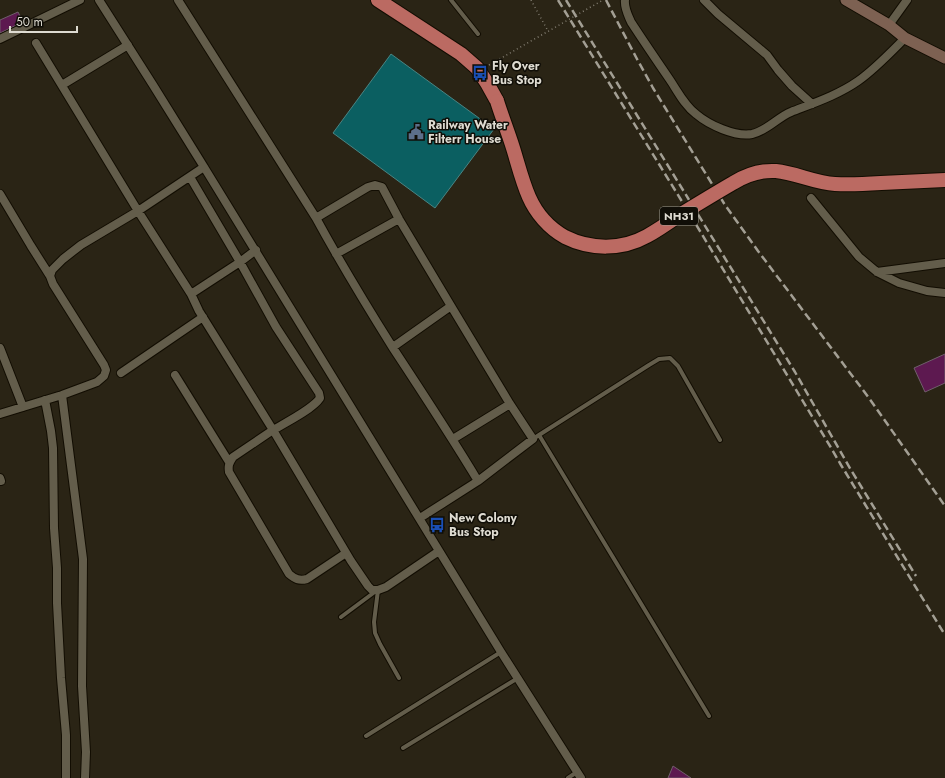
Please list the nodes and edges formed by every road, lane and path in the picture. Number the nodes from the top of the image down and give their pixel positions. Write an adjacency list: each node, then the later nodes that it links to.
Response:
1 (80, 0): 16 (street)
2 (99, 0): 18 (street)
3 (178, 0): 29 (street)
4 (378, 0): 25 (highway, NH31, bridge)
5 (451, 0): 14 (lane)
6 (531, 0): 13 (path)
7 (603, 0): 13 (path, bridge)
8 (625, 0): 22 (street)
9 (704, 0): 22 (street)
10 (846, 0): 12 (street)
11 (907, 0): 12 (street)
12 (889, 25): 15 (street)
13 (548, 31): 20 (path, bridge)
14 (478, 34)
15 (905, 38): 19 (street); 22 (street)
16 (0, 39)
17 (36, 43): 21 (street)
18 (128, 45): 21 (street); 23 (street)
19 (945, 58)
20 (496, 61)
21 (62, 85): 28 (street)
22 (812, 104)
23 (204, 167): 24 (street); 31 (street)
24 (190, 177): 28 (street); 33 (street)
25 (945, 180)
26 (0, 194): 36 (street)
27 (811, 198): 35 (street)
28 (138, 211): 36 (street); 38 (street)
29 (316, 218): 30 (street); 32 (street)
30 (399, 219): 32 (street); 39 (street)
31 (256, 250): 33 (street); 56 (street)
32 (336, 254): 41 (street)
33 (240, 262): 38 (street); 50 (street)
34 (945, 263): 35 (street)
35 (877, 272): 37 (street)
36 (50, 276): 45 (street)
37 (945, 293)
38 (191, 294): 40 (street)
39 (451, 306): 41 (street); 47 (street)
40 (203, 317): 43 (street); 50 (street)
41 (393, 347): 52 (street)
42 (0, 348): 48 (street)
43 (121, 373)
44 (175, 375): 54 (street)
45 (62, 395): 46 (street); 69 (street)
46 (45, 400): 48 (street); 68 (street)
47 (510, 404): 51 (street); 52 (street)
48 (23, 407): 49 (street)
49 (0, 414)
50 (273, 430): 54 (street); 58 (street)
51 (536, 437): 53 (lane); 55 (street); 64 (lane)
52 (453, 439): 55 (street)
53 (720, 440)
54 (229, 462): 58 (street)
55 (478, 480): 56 (street)
56 (420, 518): 57 (street)
57 (439, 551): 59 (street); 61 (street)
58 (346, 553): 59 (street)
59 (378, 590): 60 (lane); 62 (lane)
60 (341, 617)
61 (501, 652): 63 (street); 65 (lane)
62 (399, 678)
63 (518, 678): 66 (lane); 67 (street)
64 (709, 716)
65 (366, 736)
66 (403, 748)
67 (579, 775): 70 (lane)
68 (66, 778)
69 (85, 778)
70 (568, 778)

